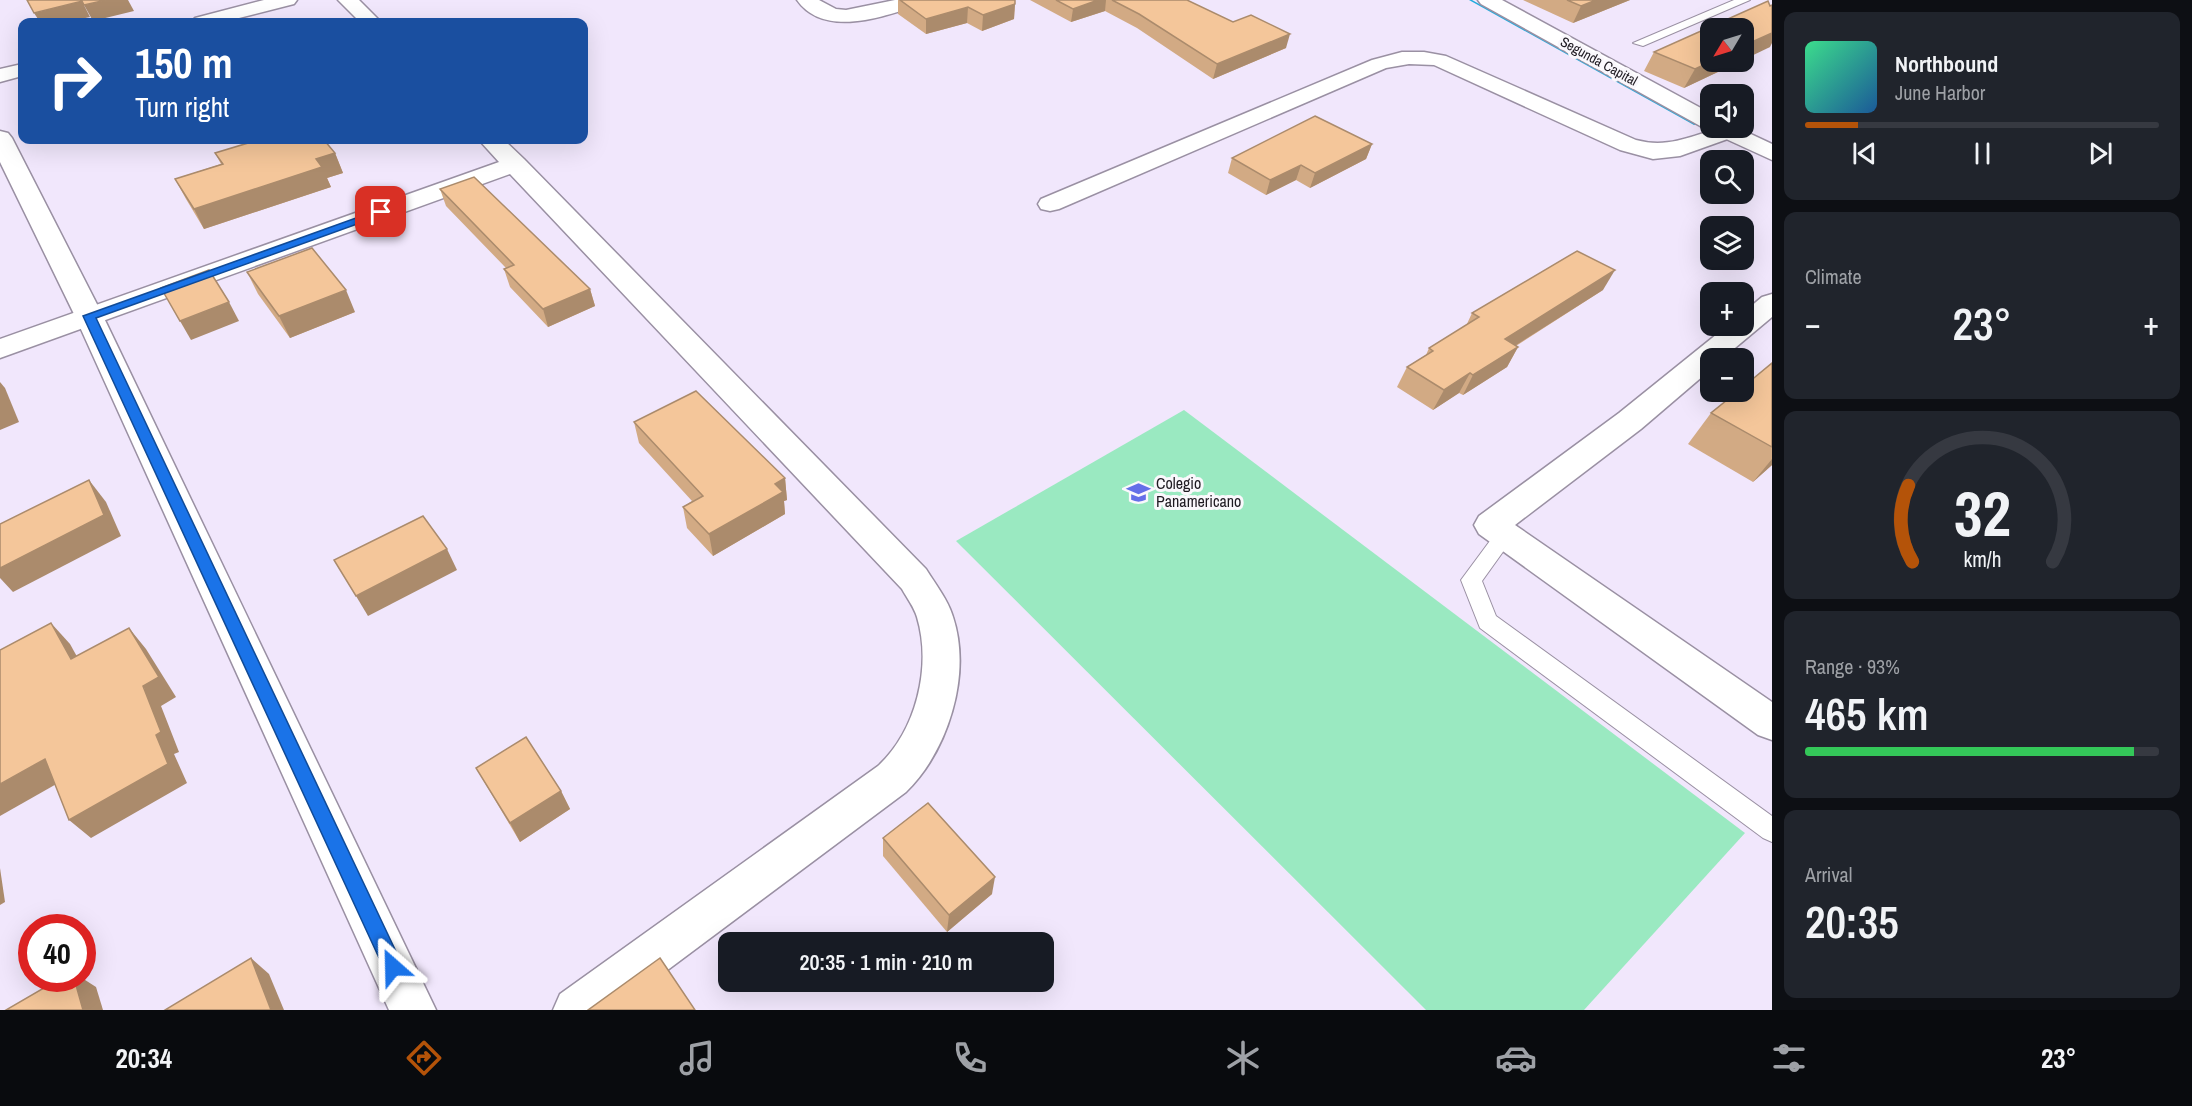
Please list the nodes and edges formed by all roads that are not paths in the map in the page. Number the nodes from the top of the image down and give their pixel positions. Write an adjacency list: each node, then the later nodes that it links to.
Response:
1 (287, 0): 7 (street)
2 (348, 0): 8 (street)
3 (807, 0): 4 (street)
4 (916, 0)
5 (1488, 0): 12 (street, Segunda Capital)
6 (1744, 0): 9 (lane)
7 (217, 18)
8 (367, 18)
9 (1639, 42)
10 (18, 71): 11 (street)
11 (0, 76)
12 (1700, 116)
13 (1700, 137): 19 (street)
14 (0, 138): 21 (street)
15 (1742, 138): 17 (street, Segunda Capital)
16 (495, 144): 18 (street)
17 (1772, 153)
18 (516, 164): 21 (street); 27 (street)
19 (1050, 204)
20 (1772, 303): 23 (street)
21 (89, 316): 22 (street); 26 (street)
22 (0, 349)
23 (1505, 535): 24 (street); 25 (lane)
24 (1772, 723)
25 (1772, 830)
26 (413, 1010)
27 (576, 1010)

